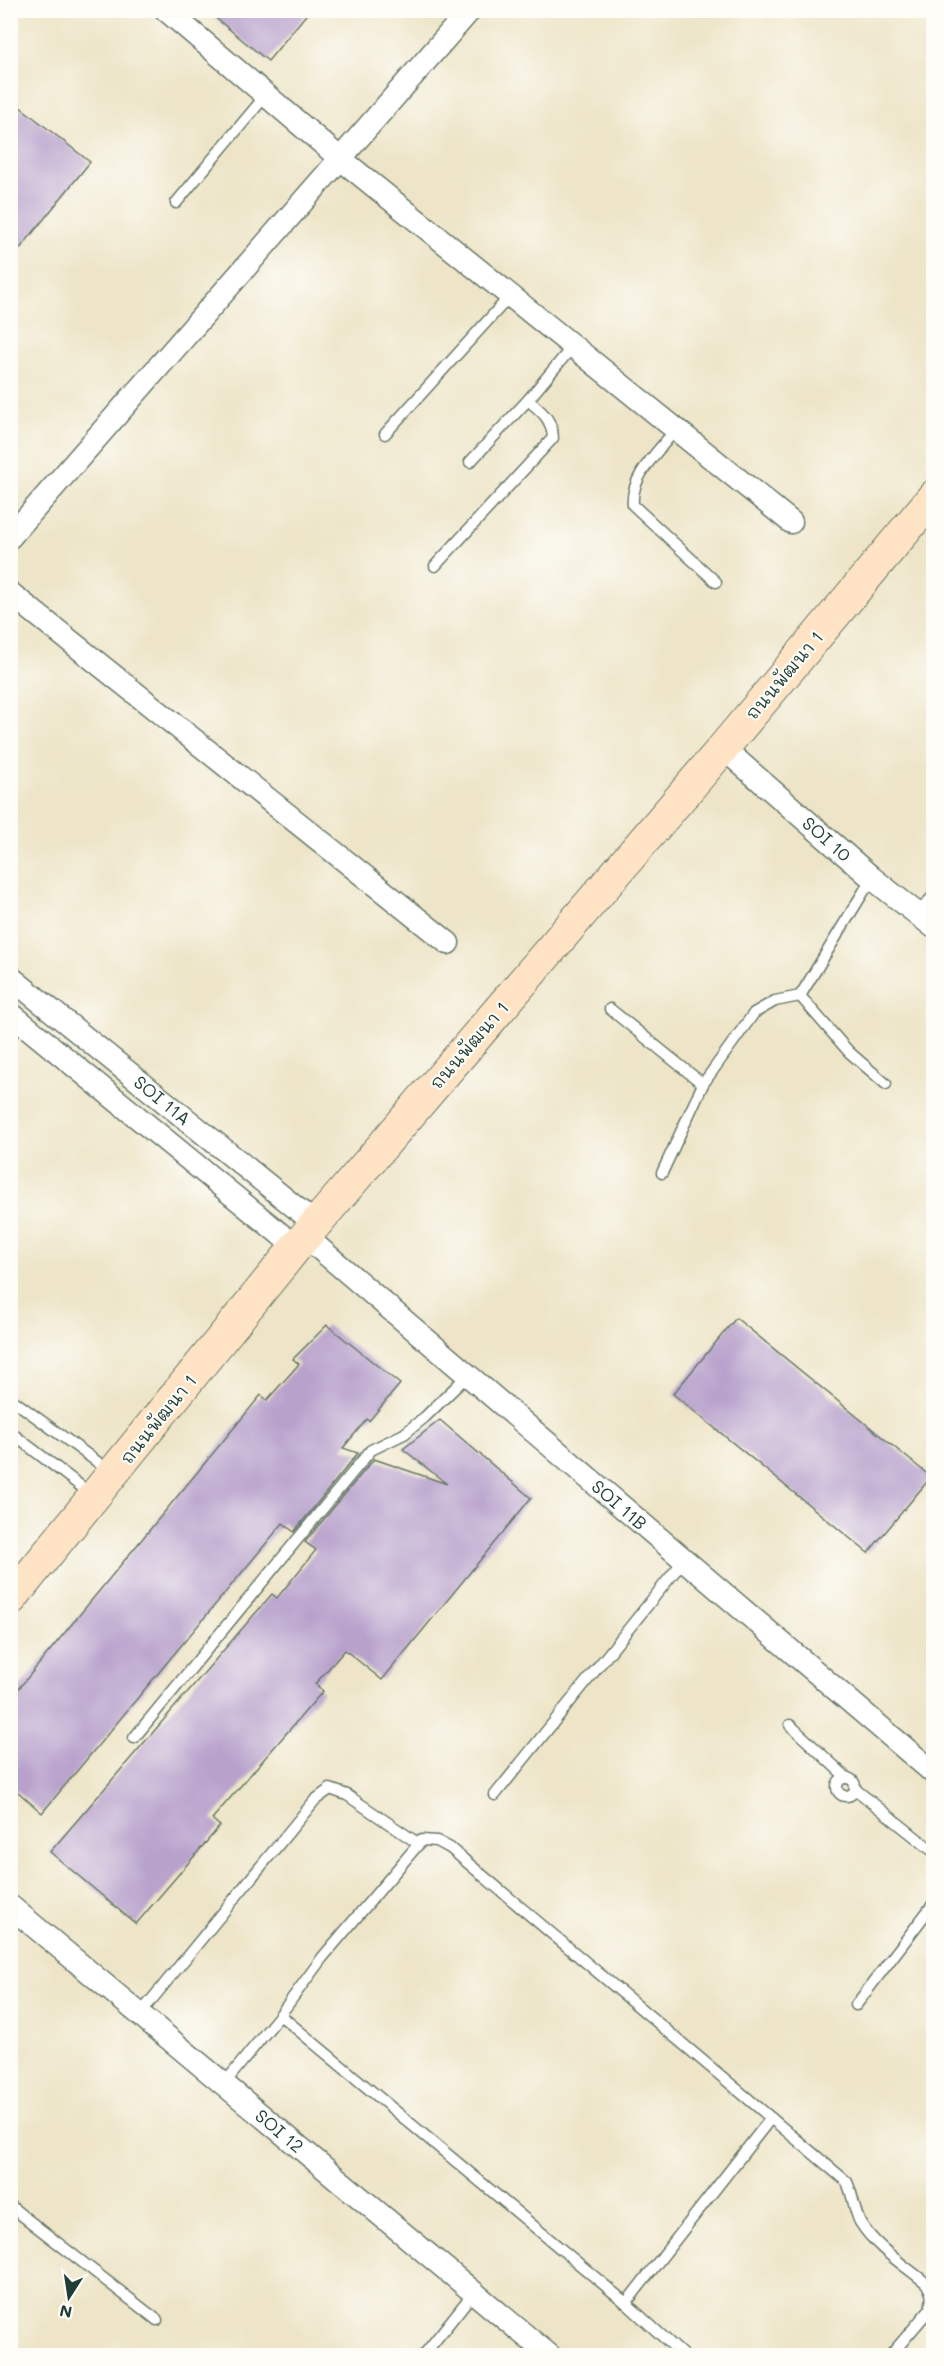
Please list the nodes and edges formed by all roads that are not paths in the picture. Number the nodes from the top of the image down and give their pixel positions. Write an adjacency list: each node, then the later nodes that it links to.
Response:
1 (166, 10): 3 (street)
2 (470, 10): 4 (street)
3 (266, 95): 4 (street); 5 (lane)
4 (342, 160): 6 (street); 14 (street)
5 (176, 203)
6 (510, 296): 7 (street); 10 (lane)
7 (573, 346): 8 (lane); 9 (street)
8 (528, 400): 11 (lane); 15 (lane)
9 (676, 429): 13 (street); 16 (lane)
10 (385, 434)
11 (470, 462)
12 (933, 496): 18 (main road, ถนนพัฒนา 1)
13 (791, 522)
14 (10, 537)
15 (435, 566)
16 (716, 582)
17 (10, 593): 22 (street)
18 (723, 748): 19 (street, SOI 10); 31 (main road, ถนนพัฒนา 1)
19 (872, 878): 21 (street, SOI 10); 24 (lane)
20 (933, 895): 21 (lane)
21 (925, 921)
22 (448, 943)
23 (10, 977): 25 (street, SOI 11A)
24 (800, 996): 28 (lane); 29 (lane)
25 (42, 1003): 27 (street); 31 (street, SOI 11A)
26 (610, 1009): 28 (lane)
27 (17, 1019): 31 (street)
28 (704, 1084): 30 (lane)
29 (885, 1084)
30 (662, 1173)
31 (306, 1236): 32 (street, SOI 11B); 35 (main road, ถนนพัฒนา 1)
32 (468, 1375): 36 (street, SOI 11B); 39 (lane)
33 (10, 1398): 35 (lane)
34 (10, 1432): 35 (lane)
35 (104, 1485): 37 (main road, ถนนพัฒนา 1)
36 (684, 1560): 40 (street, SOI 11B); 43 (lane)
37 (10, 1600)
38 (790, 1725): 41 (lane)
39 (134, 1738)
40 (933, 1773)
41 (847, 1778): 42 (lane); 42 (lane)
42 (855, 1789): 45 (lane)
43 (495, 1795)
44 (419, 1844): 49 (lane); 50 (lane); 52 (lane)
45 (933, 1852)
46 (933, 1903): 48 (lane)
47 (10, 1906): 49 (street, SOI 12)
48 (856, 2005)
49 (140, 2014): 51 (street, SOI 12)
50 (280, 2016): 51 (lane); 55 (lane)
51 (224, 2084): 54 (street, SOI 12)
52 (771, 2118): 55 (lane); 60 (lane)
53 (10, 2206): 56 (lane)
54 (474, 2292): 57 (lane); 58 (street, SOI 12)
55 (626, 2303): 59 (lane)
56 (156, 2320)
57 (423, 2355)
58 (550, 2355)
59 (684, 2355)
60 (890, 2355)

